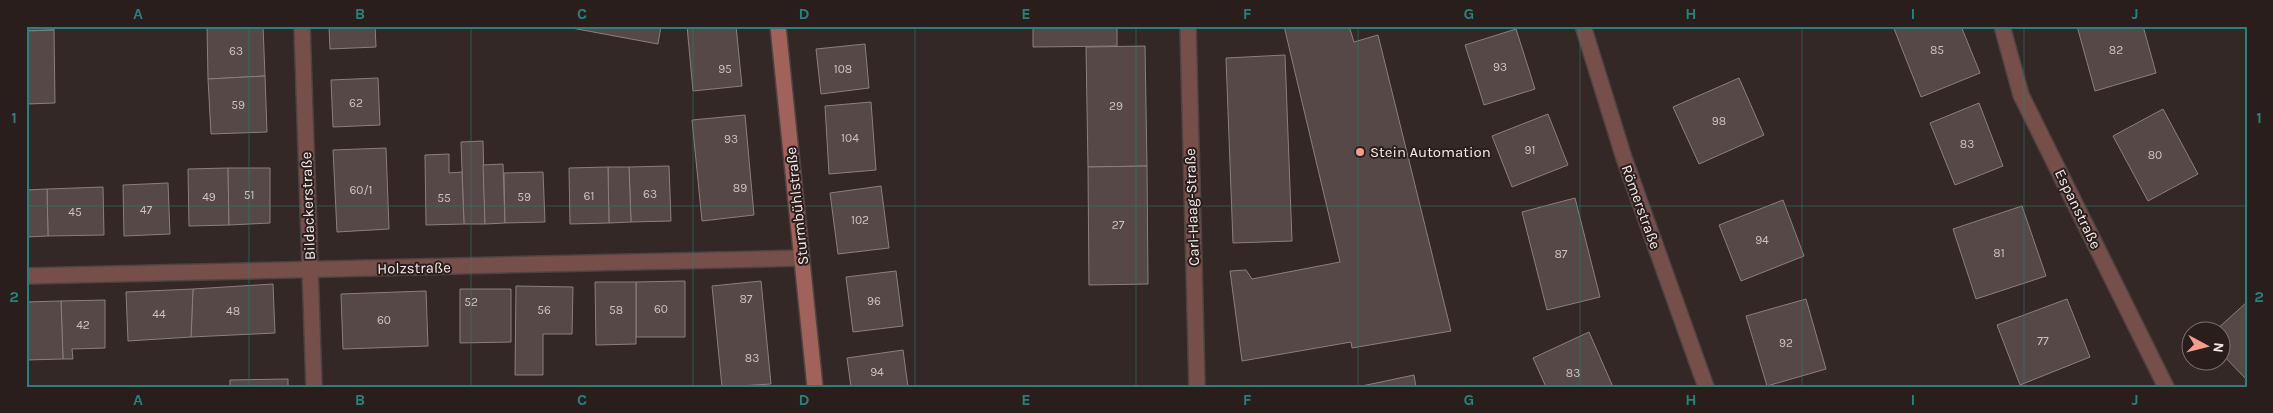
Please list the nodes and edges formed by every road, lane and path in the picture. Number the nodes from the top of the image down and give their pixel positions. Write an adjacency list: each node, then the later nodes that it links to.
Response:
1 (302, 26): 7 (street, Bildackerstraße)
2 (778, 26): 6 (main road, Sturmbühlstraße)
3 (1188, 26): 11 (street, Carl-Haag-Straße)
4 (1583, 26): 12 (street, Römerstraße)
5 (2002, 26): 13 (street, Espanstraße)
6 (802, 258): 7 (street, Holzstraße); 10 (main road, Sturmbühlstraße)
7 (310, 270): 8 (street, Holzstraße); 9 (street, Bildackerstraße)
8 (26, 276)
9 (314, 387)
10 (815, 387)
11 (1197, 387)
12 (1706, 387)
13 (2166, 387)

